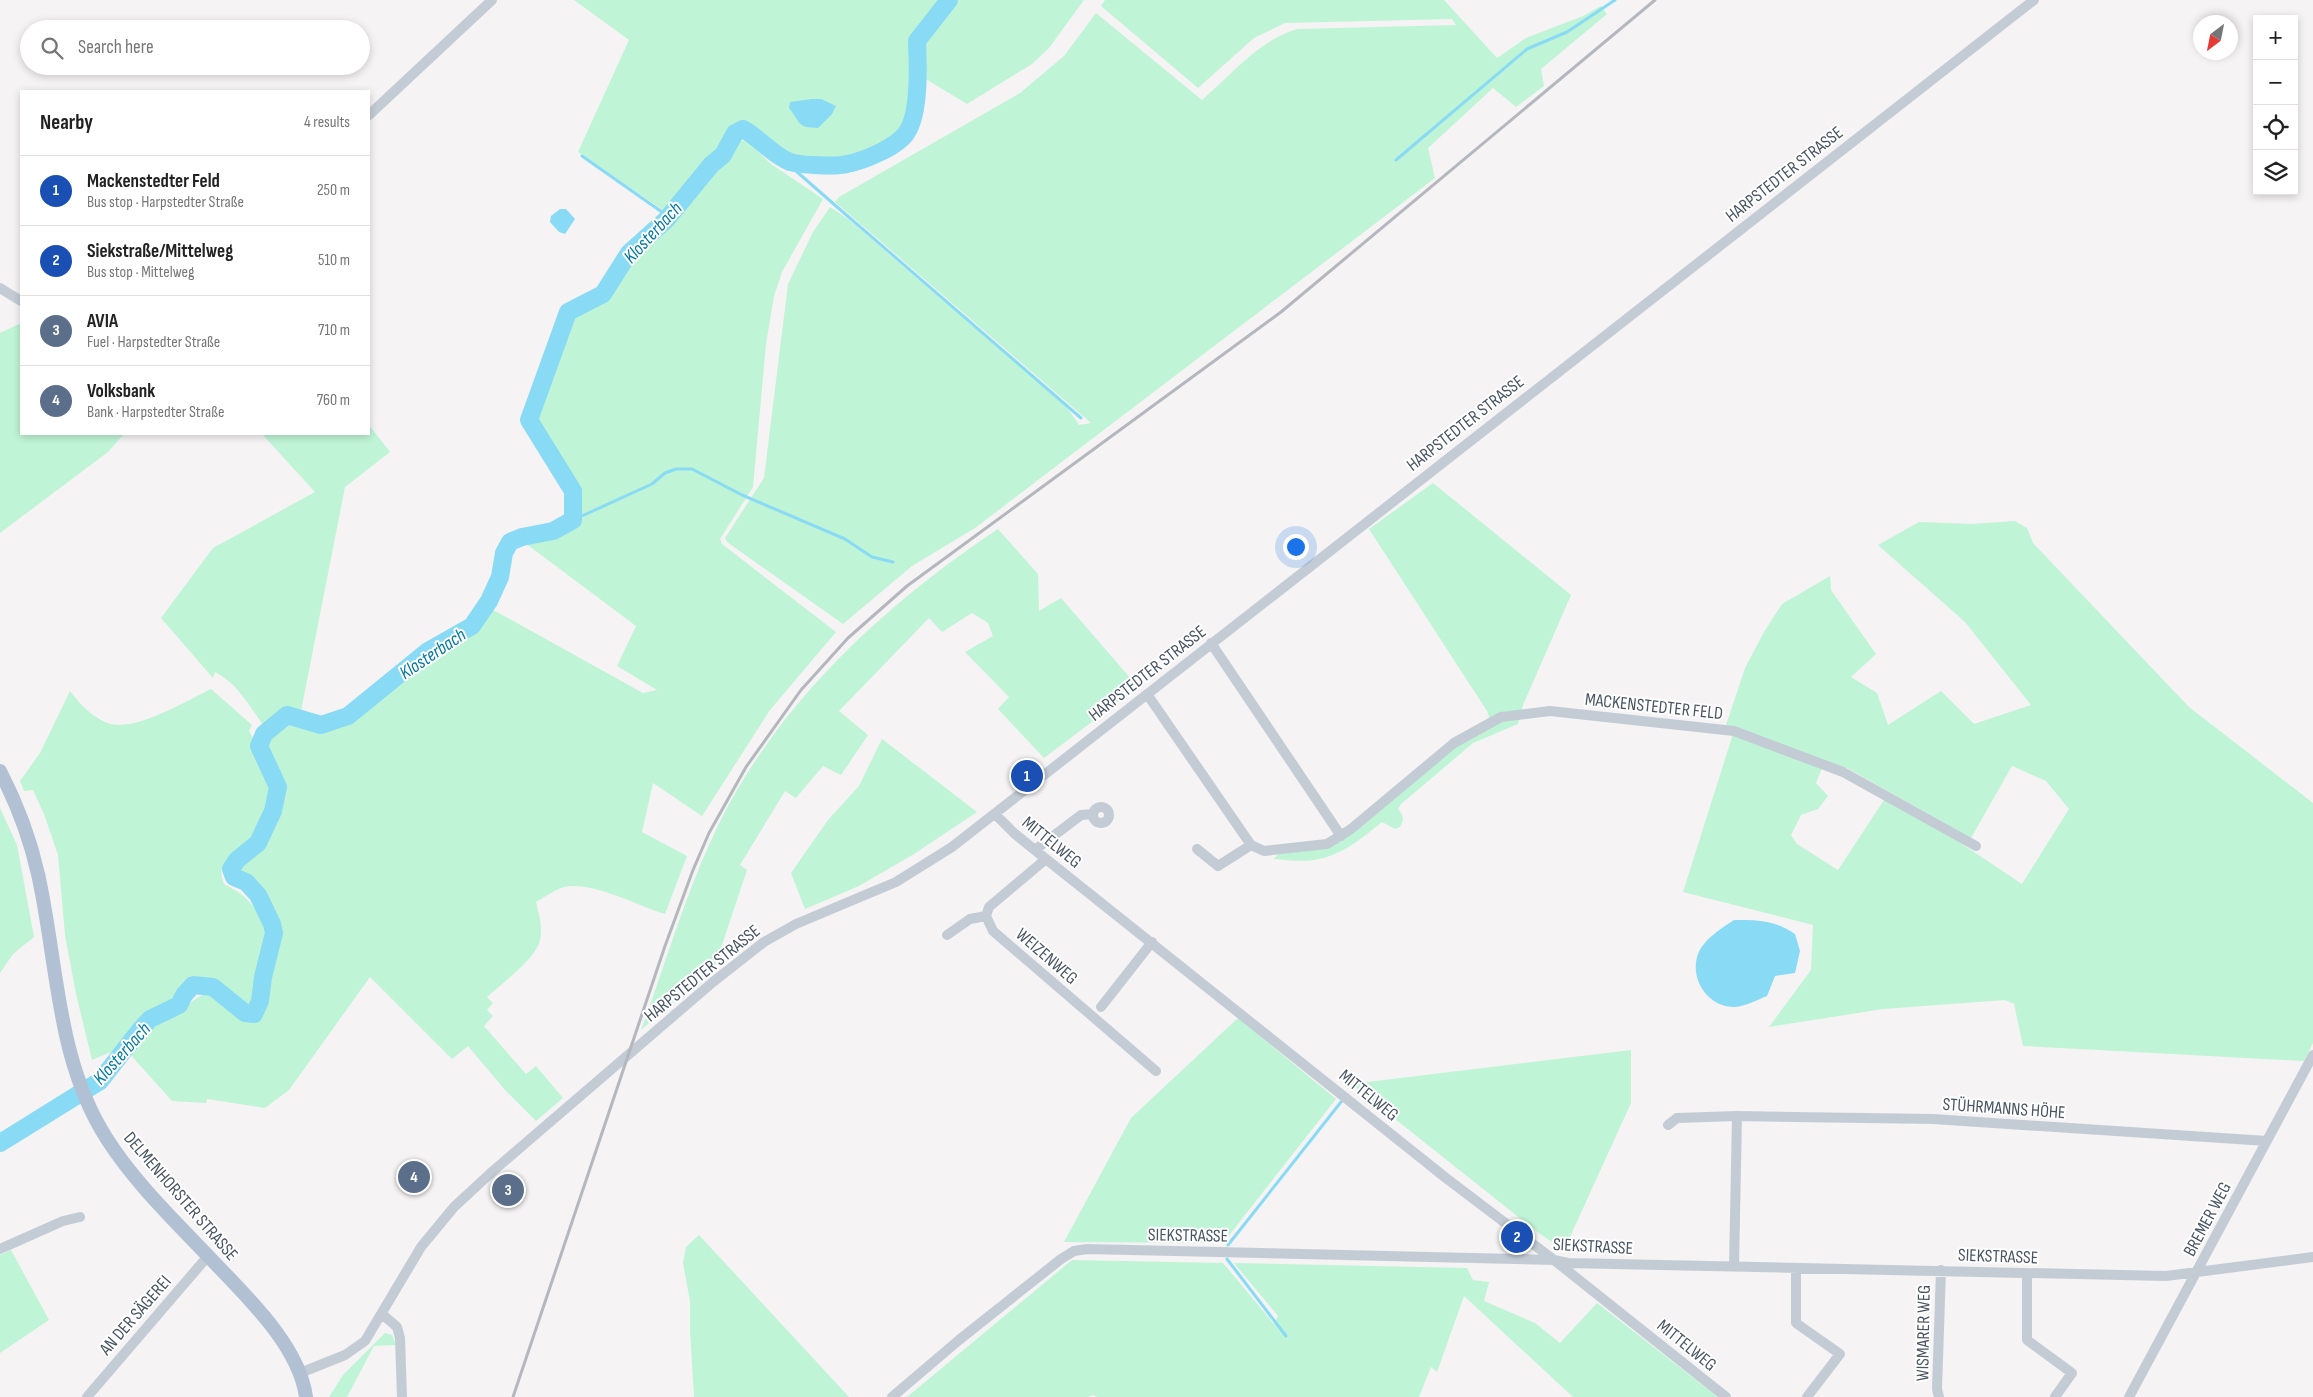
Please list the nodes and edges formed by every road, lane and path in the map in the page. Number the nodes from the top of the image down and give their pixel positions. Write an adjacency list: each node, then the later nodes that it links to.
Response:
1 (492, 0): 3 (street)
2 (2034, 0): 6 (street, HARPSTEDTER STRASSE)
3 (370, 114)
4 (0, 288): 5 (street)
5 (20, 300)
6 (1211, 643): 7 (street, HARPSTEDTER STRASSE); 11 (street)
7 (1147, 694): 9 (street, HARPSTEDTER STRASSE); 12 (street)
8 (0, 771): 28 (main road, DELMENHORSTER STRASSE)
9 (995, 814): 15 (street, MITTELWEG); 36 (street, HARPSTEDTER STRASSE)
10 (1094, 814): 15 (street)
11 (1342, 836): 12 (street, MACKENSTEDTER FELD); 13 (street, MACKENSTEDTER FELD)
12 (1251, 845): 14 (street)
13 (1976, 846)
14 (1197, 849)
15 (1035, 850): 16 (street, MITTELWEG)
16 (1046, 859): 17 (street); 19 (street, MITTELWEG)
17 (986, 916): 18 (street); 22 (street, WEIZENWEG)
18 (948, 935)
19 (1152, 942): 20 (street); 30 (street, MITTELWEG)
20 (1101, 1007)
21 (2313, 1056): 25 (street, BREMER WEG)
22 (1156, 1071)
23 (1738, 1116): 24 (street, STÜHRMANNS HÖHE); 25 (street, STÜHRMANNS HÖHE); 31 (street)
24 (1668, 1125)
25 (2268, 1141): 34 (street, BREMER WEG)
26 (80, 1217): 27 (street)
27 (0, 1249)
28 (208, 1256): 37 (main road, DELMENHORSTER STRASSE); 38 (street, AN DER SÄGEREI)
29 (2313, 1257): 34 (street, SIEKSTRASSE)
30 (1554, 1260): 31 (street, SIEKSTRASSE); 41 (street, SIEKSTRASSE); 42 (street, MITTELWEG)
31 (1734, 1266): 32 (street, SIEKSTRASSE)
32 (1796, 1268): 33 (street, SIEKSTRASSE); 43 (street)
33 (1941, 1270): 35 (street, SIEKSTRASSE); 44 (street, WISMARER WEG)
34 (2197, 1272): 35 (street, SIEKSTRASSE); 46 (street, BREMER WEG)
35 (2027, 1273): 45 (street)
36 (382, 1314): 37 (street, HARPSTEDTER STRASSE); 40 (street)
37 (300, 1373): 39 (main road, DELMENHORSTER STRASSE)
38 (87, 1397)
39 (306, 1397)
40 (402, 1397)
41 (892, 1397)
42 (1726, 1397)
43 (1807, 1397)
44 (1939, 1397)
45 (2054, 1397)
46 (2129, 1397)

